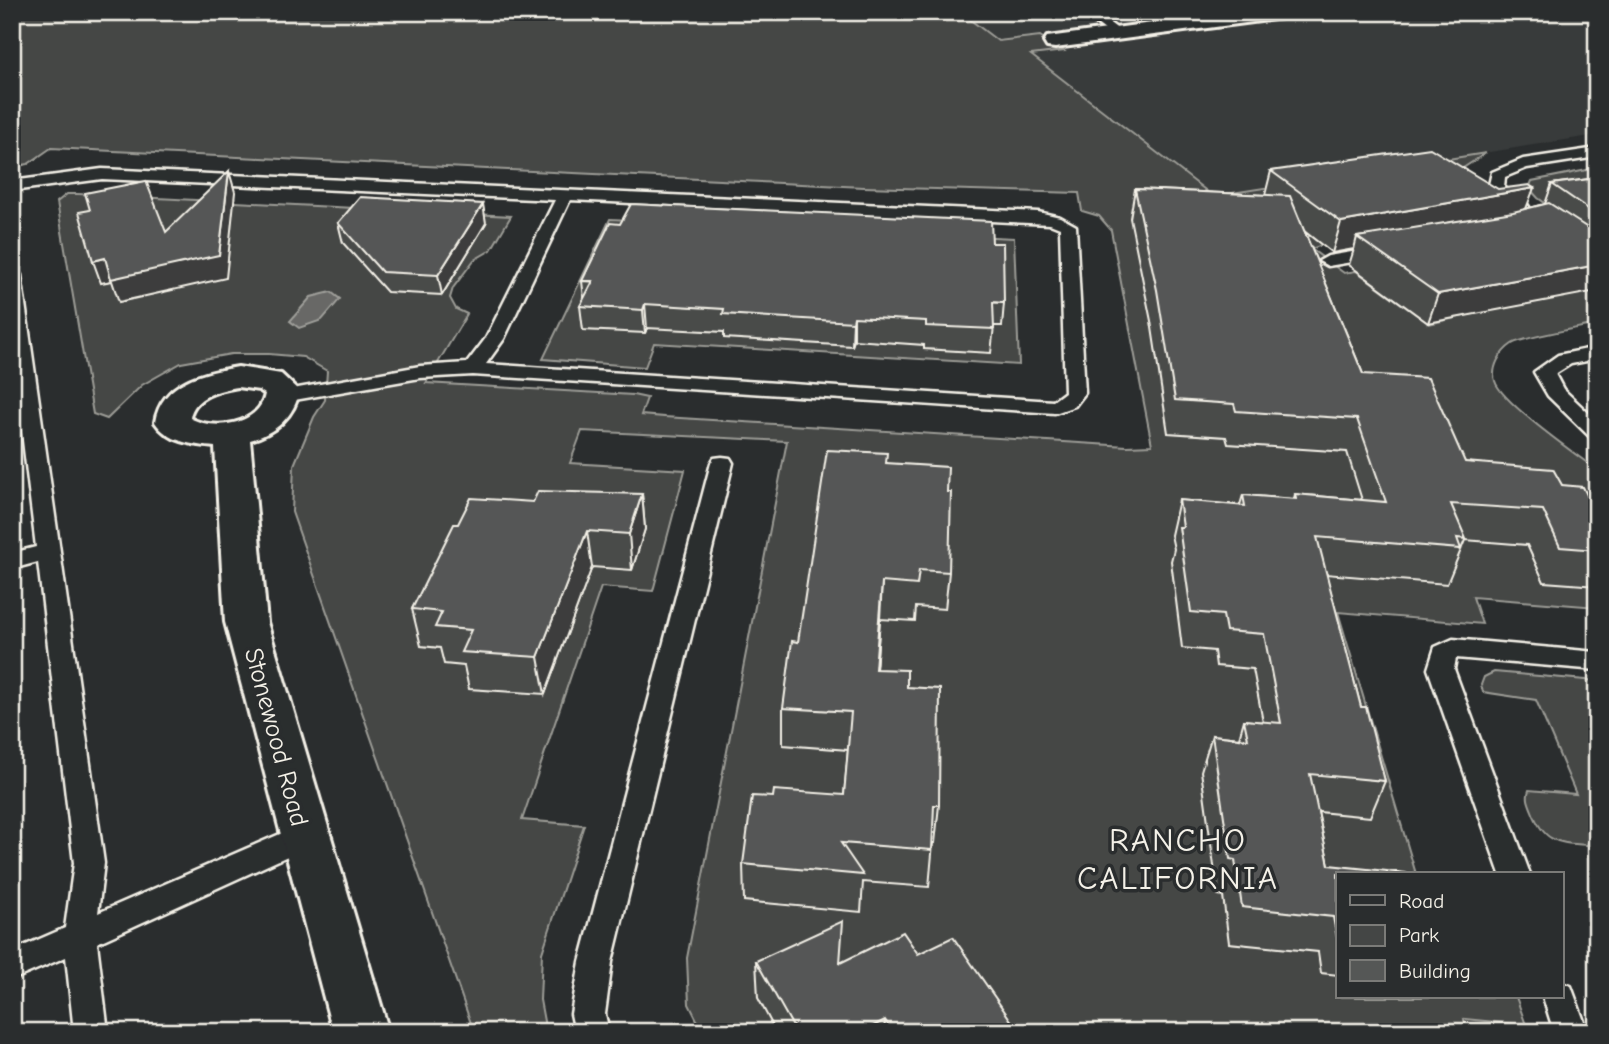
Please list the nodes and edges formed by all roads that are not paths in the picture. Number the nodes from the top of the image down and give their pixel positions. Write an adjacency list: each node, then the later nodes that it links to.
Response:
1 (1087, 12): 4 (lane)
2 (1283, 12): 3 (street)
3 (1255, 14): 4 (street)
4 (1117, 33): 5 (street)
5 (1055, 42)
6 (1597, 152): 9 (lane)
7 (12, 186): 8 (lane)
8 (564, 197): 15 (lane); 15 (lane)
9 (1534, 216)
10 (1395, 250): 11 (lane)
11 (1328, 261)
12 (12, 275): 13 (lane)
13 (16, 332): 20 (lane)
14 (1597, 353): 17 (lane)
15 (473, 369): 16 (lane)
16 (284, 396): 18 (street); 18 (street)
17 (1597, 433)
18 (232, 435): 23 (street, Stonewood Road)
19 (722, 463): 30 (lane)
20 (48, 551): 21 (lane); 25 (lane)
21 (12, 561)
22 (1597, 661): 24 (lane)
23 (304, 836): 25 (lane); 29 (street, Stonewood Road)
24 (1514, 872)
25 (79, 936): 26 (lane); 28 (lane)
26 (12, 966)
27 (1559, 998): 31 (lane)
28 (91, 1032)
29 (361, 1032)
30 (592, 1032)
31 (1571, 1032)

